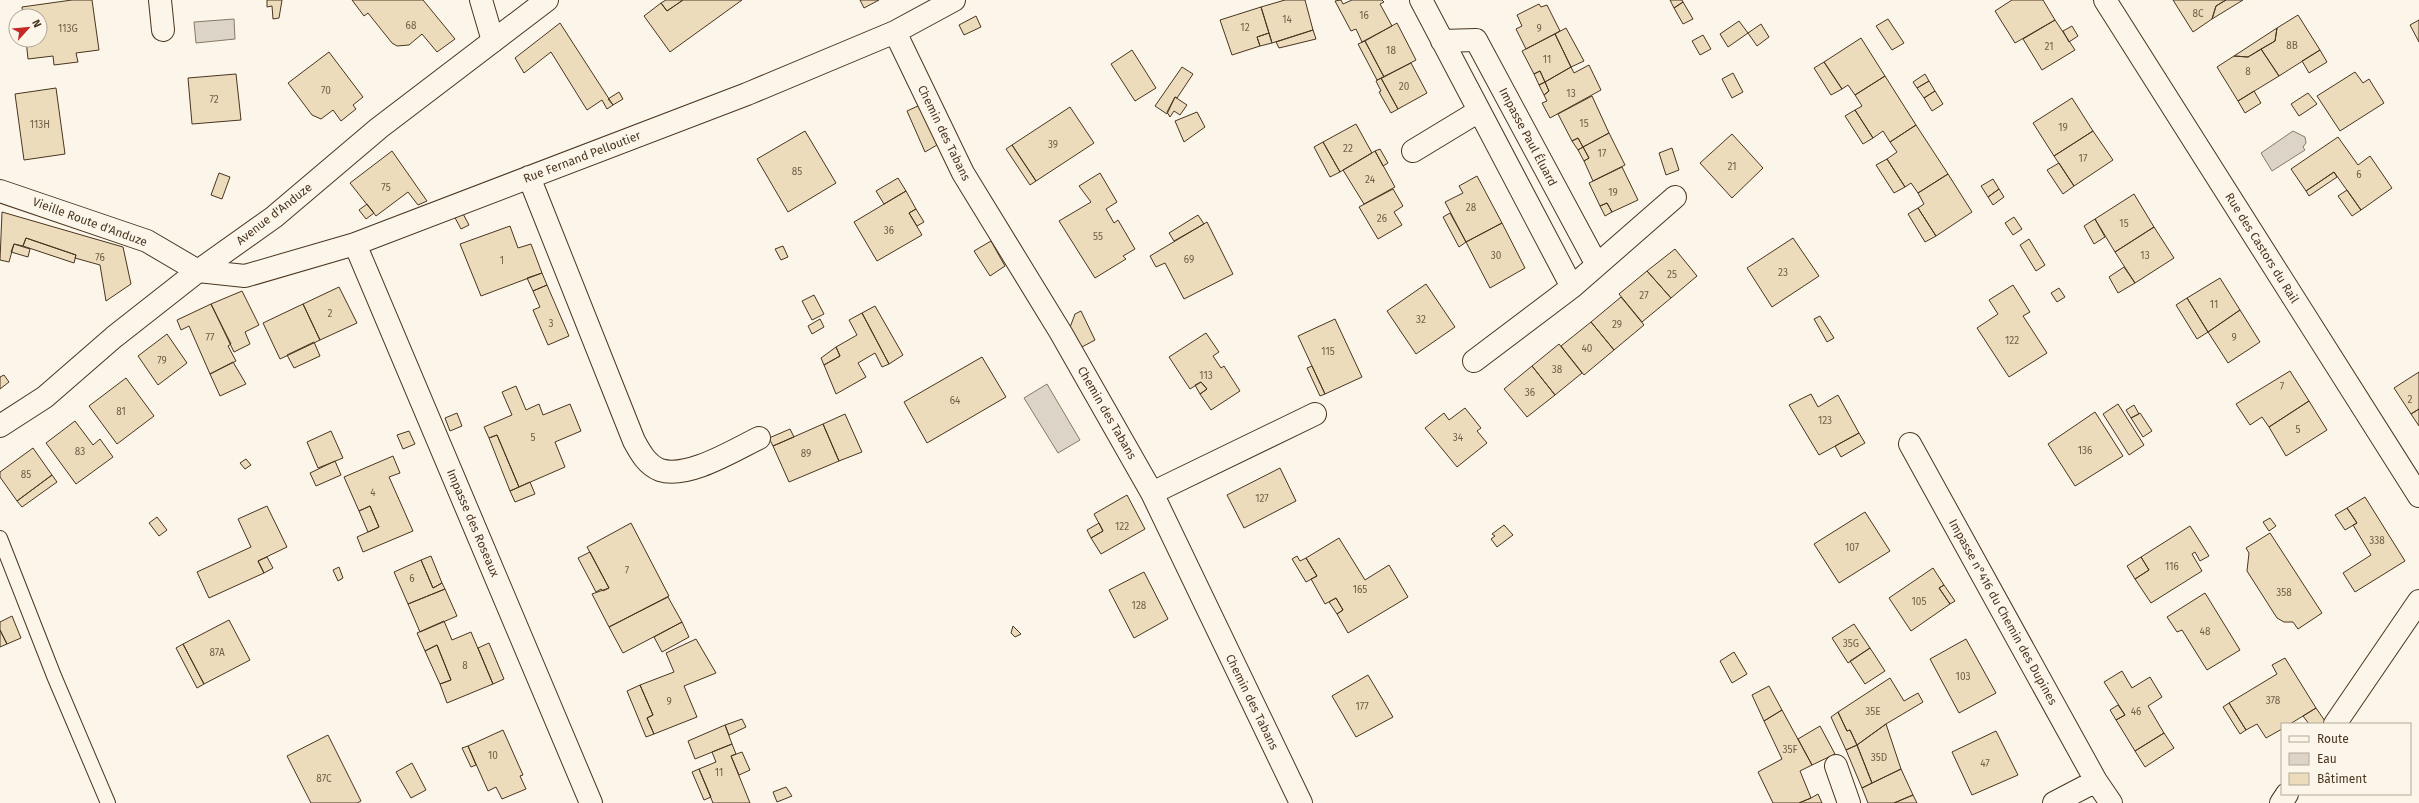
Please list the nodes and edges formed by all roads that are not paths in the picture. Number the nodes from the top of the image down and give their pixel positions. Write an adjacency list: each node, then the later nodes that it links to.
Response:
1 (160, 0): 7 (street)
2 (481, 0): 9 (street)
3 (547, 0): 9 (street, Avenue d'Anduze)
4 (954, 0): 8 (street, Rue Fernand Pelloutier)
5 (1421, 0): 10 (street)
6 (2104, 0): 26 (street, Rue des Castors du Rail)
7 (163, 30)
8 (895, 32): 13 (street, Rue Fernand Pelloutier); 25 (street, Chemin des Tabans)
9 (493, 41): 18 (street, Avenue d'Anduze)
10 (1442, 41): 11 (street); 17 (street, Impasse Paul Éluard)
11 (1479, 111): 12 (street); 19 (street)
12 (1413, 152)
13 (529, 177): 16 (street, Rue Fernand Pelloutier); 23 (street)
14 (0, 191): 18 (street, Vieille Route d'Anduze)
15 (1675, 197): 17 (street)
16 (355, 244): 18 (street, Rue Fernand Pelloutier); 33 (street, Impasse des Roseaux)
17 (1597, 265): 19 (street)
18 (198, 271): 22 (street, Avenue d'Anduze)
19 (1572, 286): 20 (street)
20 (1474, 361)
21 (1315, 414): 25 (street)
22 (0, 426)
23 (759, 438)
24 (1910, 444): 31 (street, Impasse n°416 du Chemin des Dupines)
25 (1152, 493): 34 (street, Chemin des Tabans)
26 (2419, 496)
27 (0, 538): 32 (lane)
28 (2419, 601): 29 (street)
29 (2336, 723)
30 (1836, 766): 35 (street)
31 (2096, 781): 36 (street); 37 (street, Impasse n°416 du Chemin des Dupines)
32 (108, 803)
33 (591, 803)
34 (1301, 803)
35 (1849, 803)
36 (2054, 803)
37 (2111, 803)

